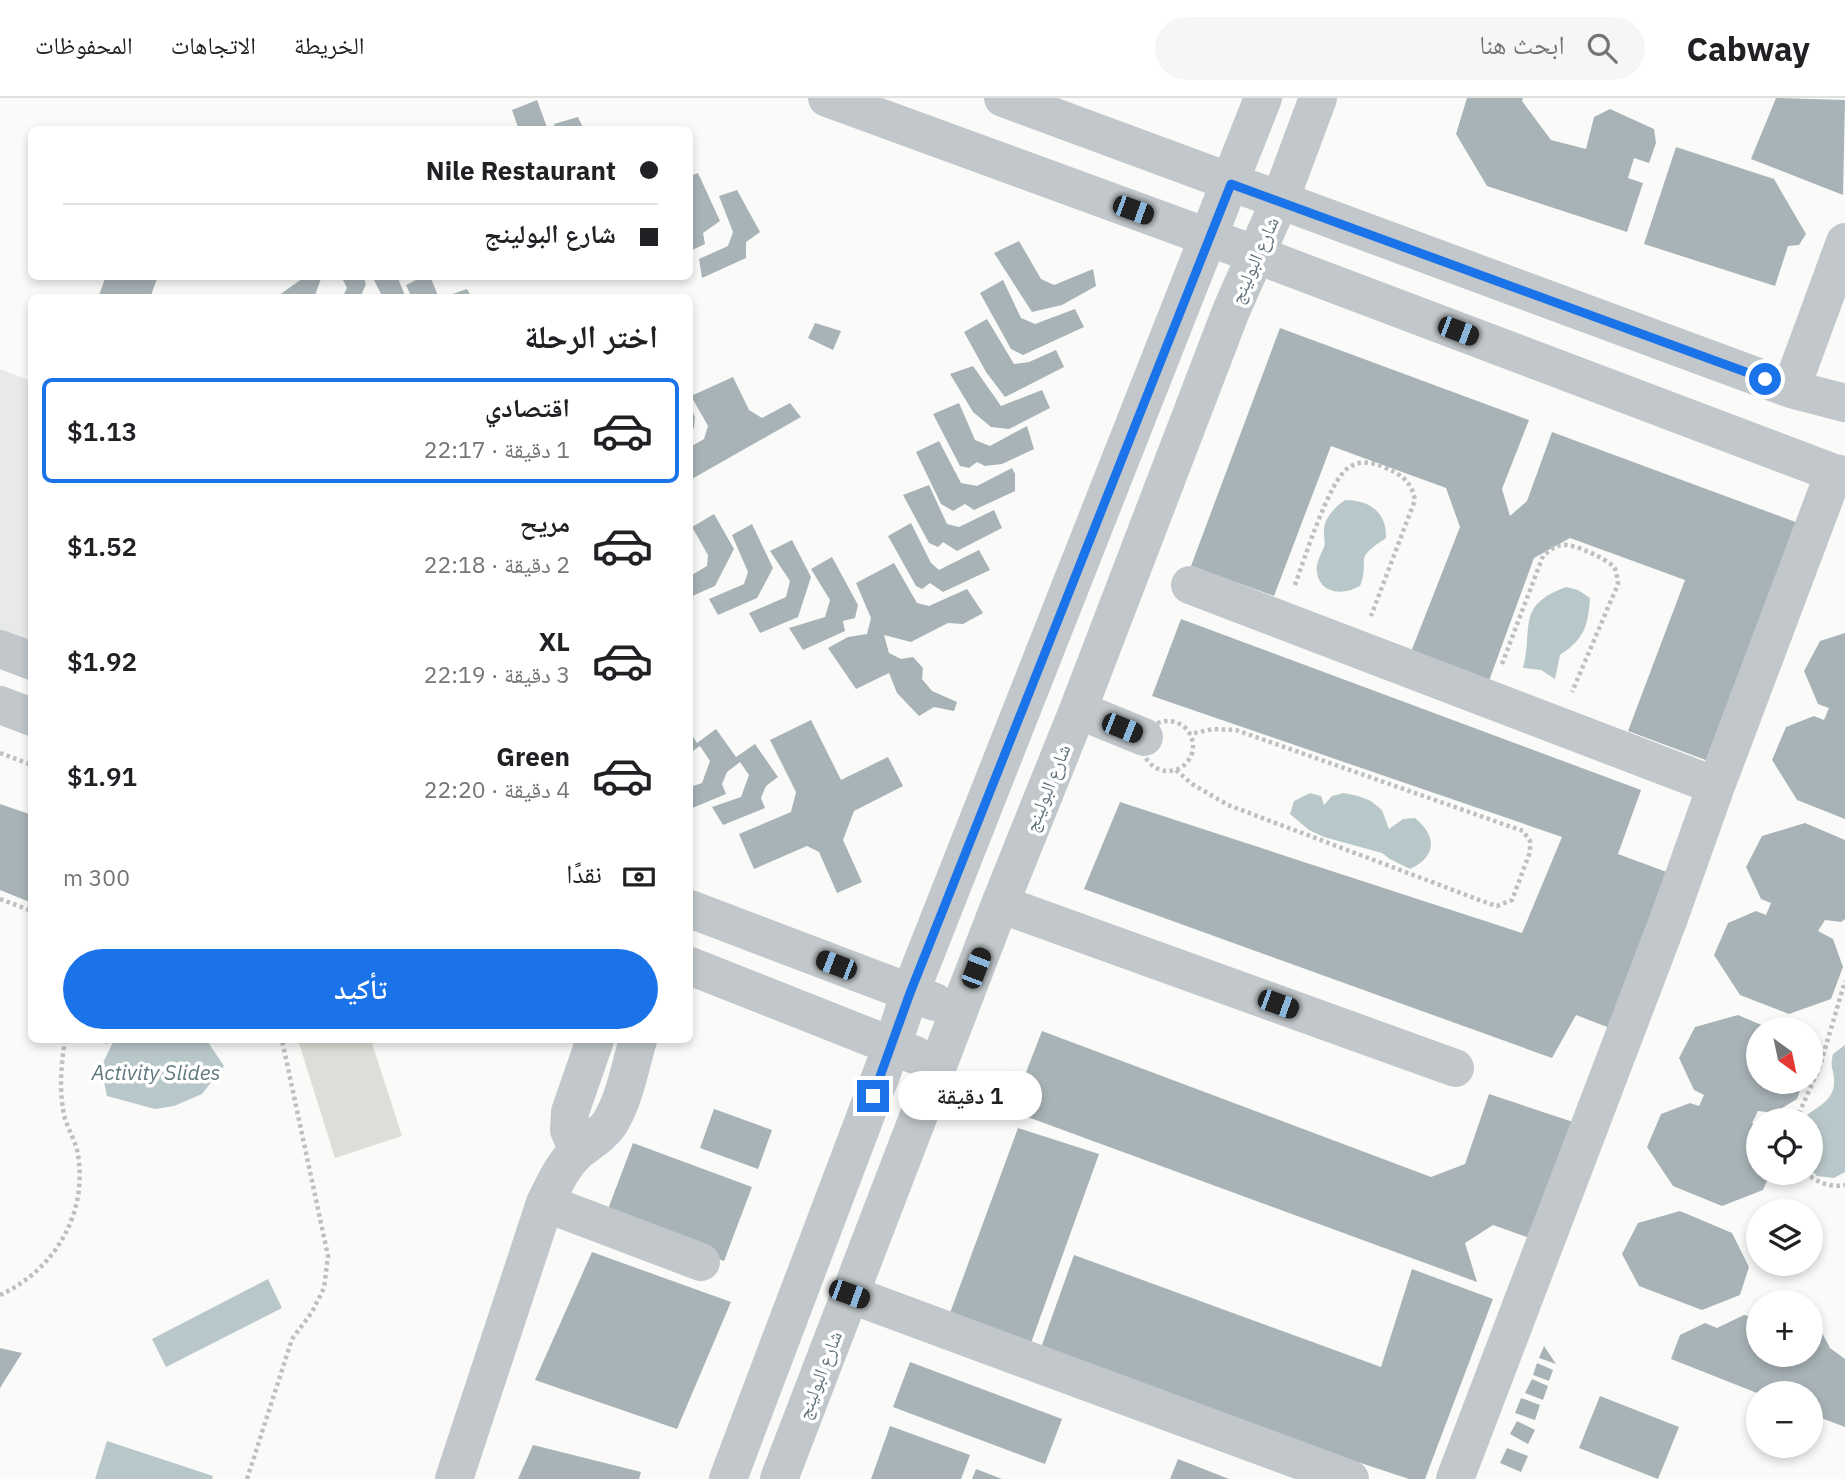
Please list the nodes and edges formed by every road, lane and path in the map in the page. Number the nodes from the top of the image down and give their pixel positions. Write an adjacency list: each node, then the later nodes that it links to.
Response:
1 (827, 98): 7 (street)
2 (1003, 98): 5 (street)
3 (1263, 98): 5 (street)
4 (1318, 98): 6 (street, شارع البولينج)
5 (1231, 184): 6 (street); 7 (street)
6 (1280, 200): 9 (street, شارع البولينج); 10 (street)
7 (1209, 238): 9 (street); 35 (street)
8 (1845, 242): 10 (street)
9 (1257, 255): 12 (street); 20 (street, شارع البولينج)
10 (1791, 389): 11 (street)
11 (1845, 402)
12 (1839, 474): 28 (street)
13 (1190, 585): 14 (street)
14 (1281, 620): 16 (street); 16 (path)
15 (0, 649): 17 (street)
16 (1358, 649): 18 (street)
17 (28, 660)
18 (1489, 699): 22 (street); 22 (path)
19 (0, 705): 21 (street)
20 (1079, 710): 24 (street); 30 (street, شارع البولينج)
21 (28, 716)
22 (1558, 725): 28 (street)
23 (1190, 734): 27 (path)
24 (1144, 737)
25 (0, 753): 26 (path)
26 (28, 764)
27 (1176, 770)
28 (1716, 786): 59 (street)
29 (0, 899): 31 (path)
30 (1000, 904): 36 (street, شارع البولينج); 45 (street)
31 (28, 910)
32 (693, 910): 35 (street)
33 (693, 968): 43 (street)
34 (1845, 981): 46 (path)
35 (910, 993): 36 (street); 43 (street)
36 (960, 1012): 44 (street, شارع البولينج)
37 (65, 1043): 53 (path)
38 (108, 1043): 42 (path)
39 (283, 1043): 54 (path)
40 (594, 1043): 47 (street)
41 (637, 1043): 47 (street)
42 (110, 1046)
43 (892, 1046): 44 (street); 56 (street)
44 (940, 1065): 52 (street, شارع البولينج)
45 (1455, 1068)
46 (1801, 1108)
47 (578, 1151): 50 (street)
48 (1823, 1183): 49 (path)
49 (1845, 1185)
50 (545, 1203): 51 (street); 55 (street)
51 (702, 1262)
52 (849, 1294): 57 (street, شارع البولينج); 58 (street)
53 (0, 1295)
54 (247, 1479)
55 (454, 1479)
56 (728, 1479)
57 (779, 1479)
58 (1350, 1479)
59 (1455, 1479)

